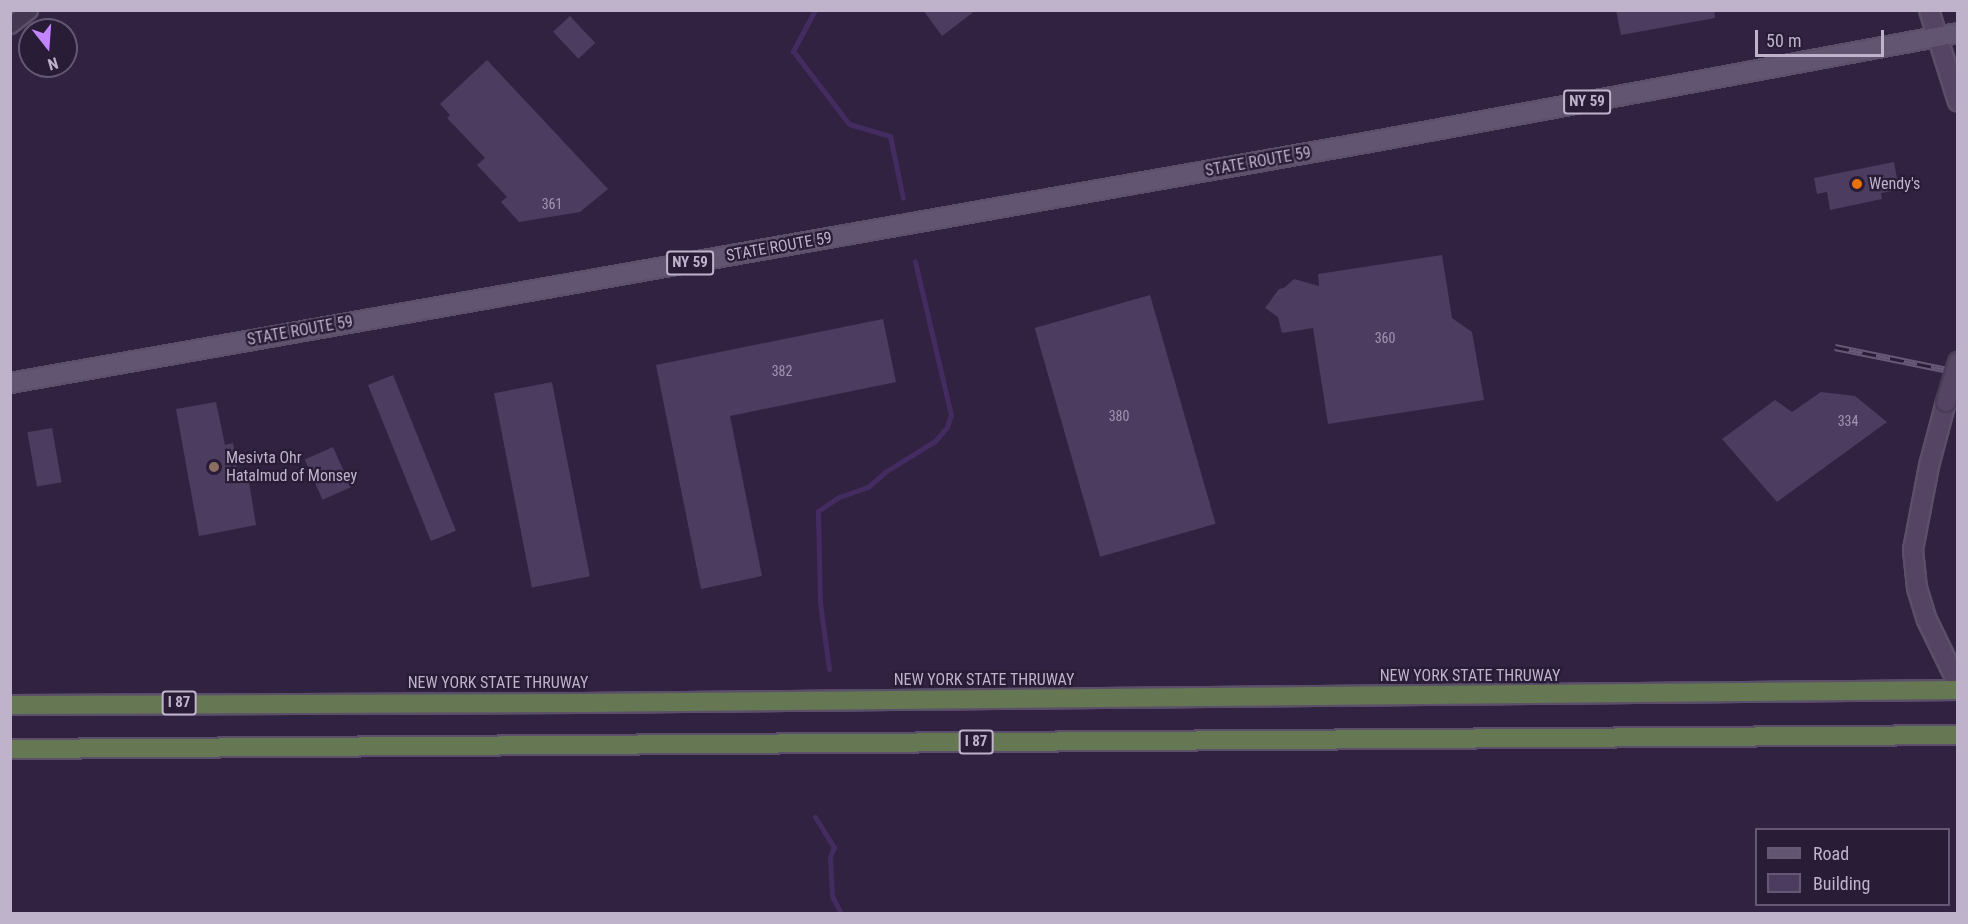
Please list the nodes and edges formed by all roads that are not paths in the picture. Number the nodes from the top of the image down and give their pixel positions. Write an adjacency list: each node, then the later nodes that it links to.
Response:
1 (29, 10): 3 (street)
2 (1929, 10): 5 (street)
3 (10, 25)
4 (1958, 33): 5 (main road, NY 59)
5 (1938, 37): 6 (street); 8 (main road, STATE ROUTE 59 / NY 59)
6 (1958, 102)
7 (1958, 362): 9 (street, bridge)
8 (10, 382)
9 (1958, 684)
10 (1958, 690): 11 (highway, NEW YORK STATE THRUWAY / I 87)
11 (10, 705)
12 (1950, 735): 13 (highway, I 87)
13 (10, 749)

